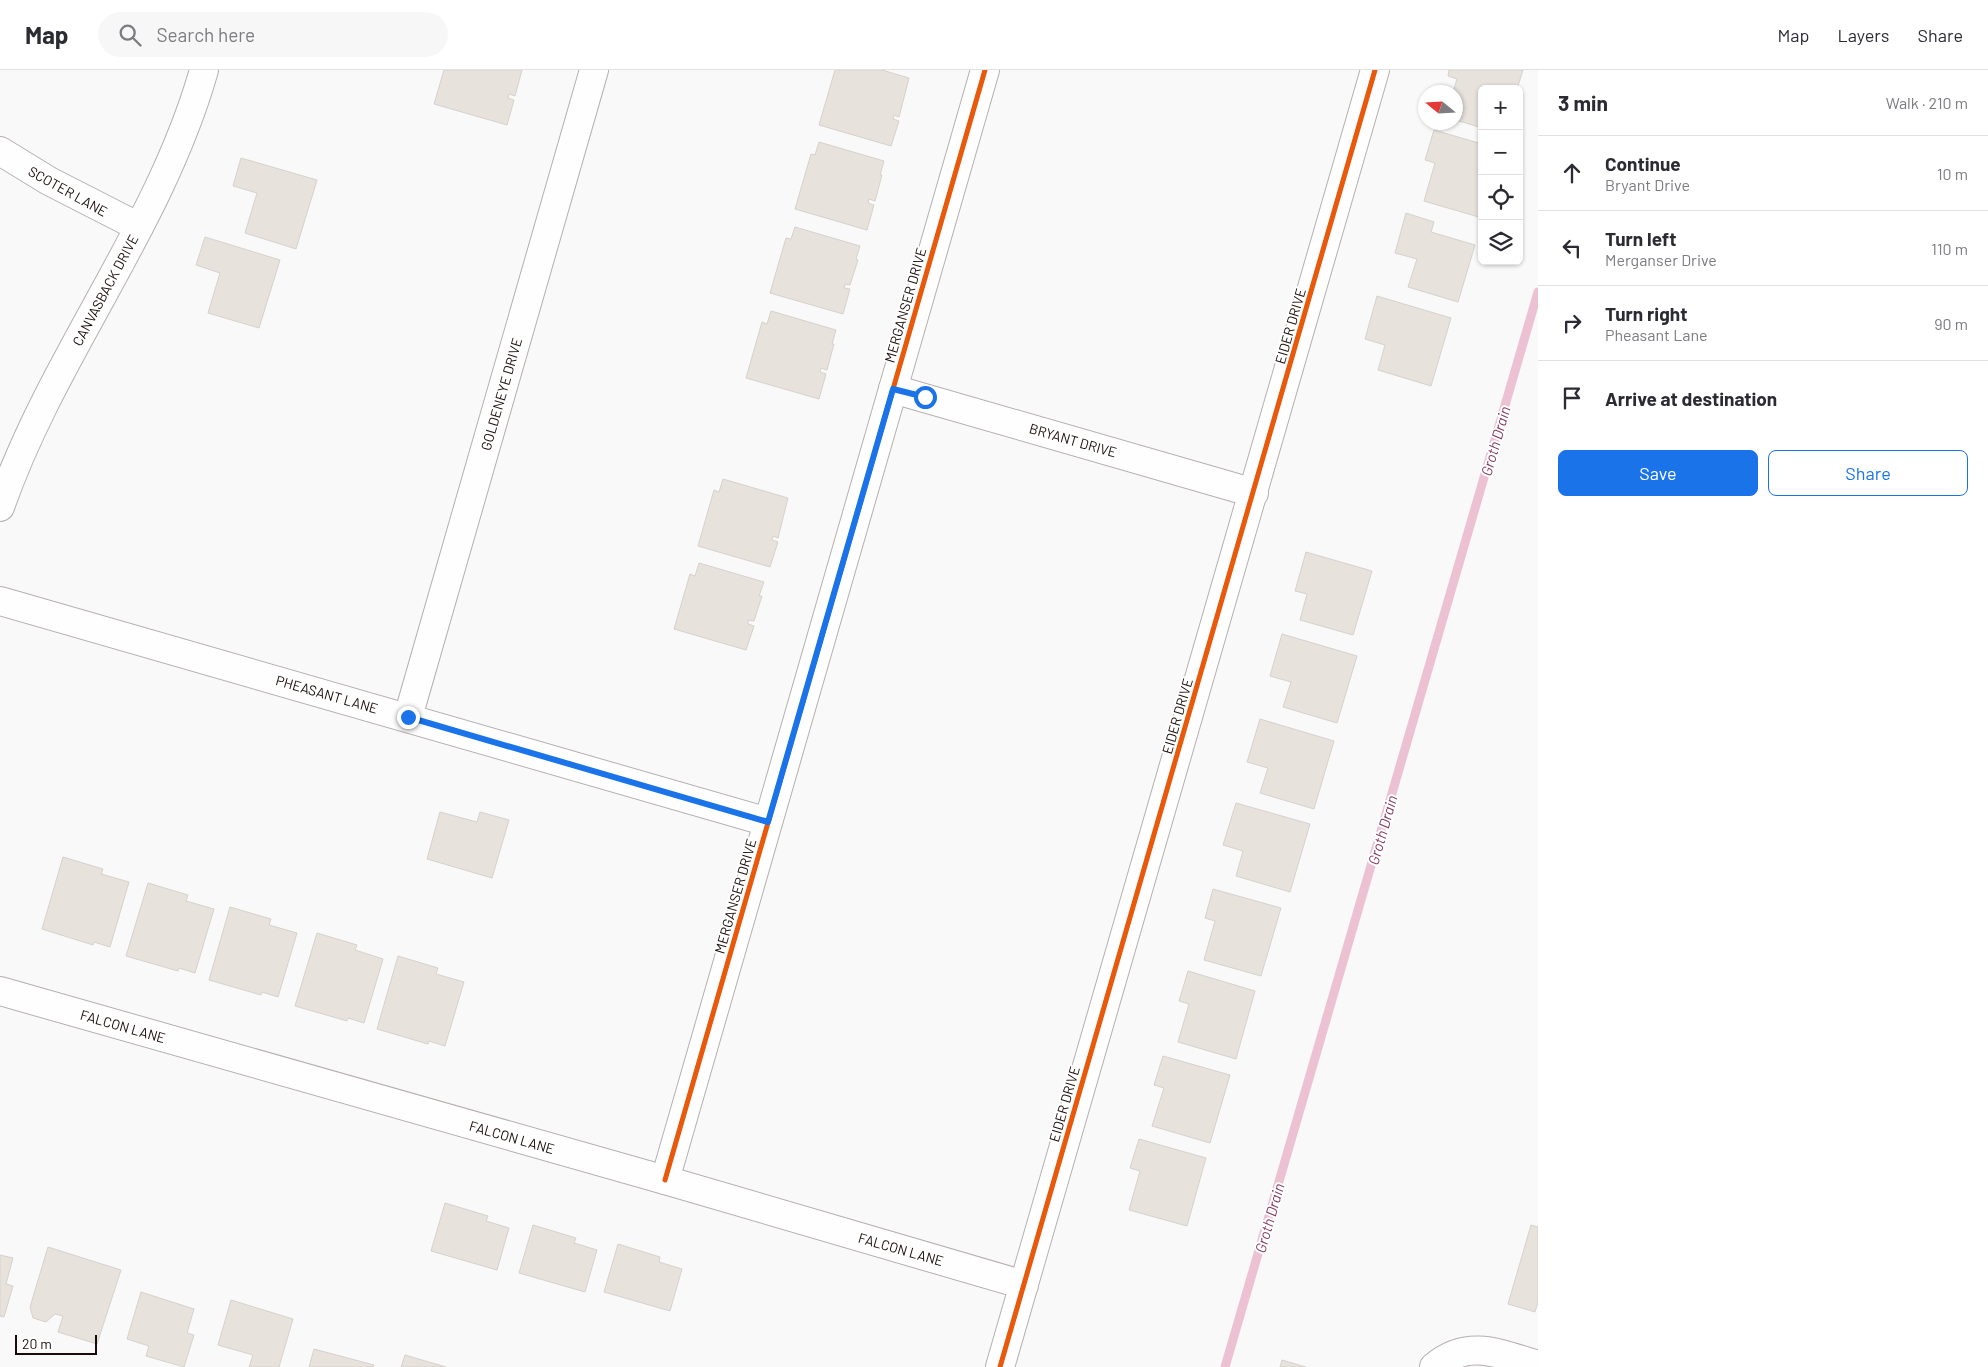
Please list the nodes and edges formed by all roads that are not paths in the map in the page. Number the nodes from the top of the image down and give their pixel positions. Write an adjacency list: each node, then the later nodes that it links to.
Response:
1 (204, 70): 6 (street, CANVASBACK DRIVE)
2 (594, 70): 11 (street, GOLDENEYE DRIVE)
3 (985, 70): 7 (street, MERGANSER DRIVE)
4 (1375, 70): 8 (street, EIDER DRIVE)
5 (0, 151): 6 (street, SCOTER LANE)
6 (139, 227): 9 (street, CANVASBACK DRIVE)
7 (893, 389): 8 (street, BRYANT DRIVE); 12 (street, MERGANSER DRIVE)
8 (1254, 493): 15 (street, EIDER DRIVE)
9 (0, 508)
10 (0, 601): 11 (street, PHEASANT LANE)
11 (408, 717): 12 (street, PHEASANT LANE)
12 (768, 822): 14 (street, MERGANSER DRIVE)
13 (0, 991): 14 (street, FALCON LANE)
14 (665, 1180): 15 (street, FALCON LANE)
15 (1024, 1285): 18 (street, EIDER DRIVE)
16 (1437, 1364): 17 (street)
17 (1538, 1365)
18 (1000, 1367)

